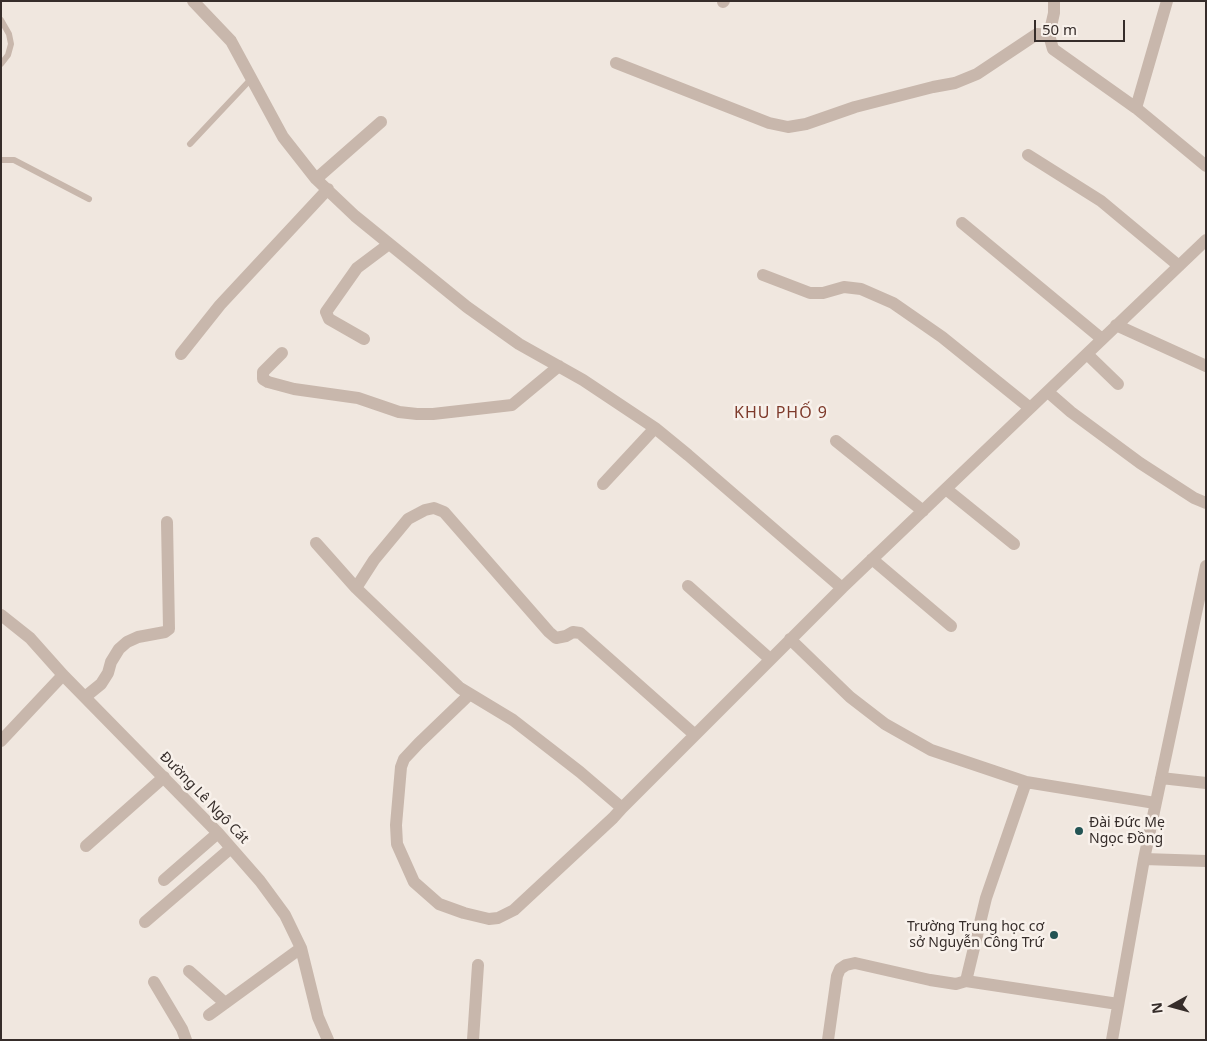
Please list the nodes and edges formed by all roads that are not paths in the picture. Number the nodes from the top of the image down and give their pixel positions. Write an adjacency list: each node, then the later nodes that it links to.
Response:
1 (193, 1): 8 (street)
2 (1054, 1): 5 (street)
3 (1167, 1): 9 (street)
4 (1, 20): 7 (lane)
5 (1049, 35): 6 (street); 9 (street)
6 (616, 63)
7 (1, 64)
8 (251, 79): 11 (lane); 15 (street)
9 (1136, 108): 14 (street)
10 (381, 122): 15 (street)
11 (190, 144)
12 (1028, 155): 23 (street)
13 (1, 160): 17 (lane)
14 (1206, 166)
15 (316, 179): 16 (street)
16 (328, 189): 20 (street); 29 (street)
17 (89, 199)
18 (962, 223): 26 (street)
19 (1206, 240): 21 (street)
20 (389, 244): 27 (street); 31 (street)
21 (1194, 252): 22 (street); 23 (street)
22 (1206, 257)
23 (1179, 266): 25 (street)
24 (763, 275): 35 (street)
25 (1116, 325): 26 (street); 32 (street)
26 (1102, 338): 30 (street)
27 (364, 339)
28 (282, 353): 31 (street)
29 (181, 354)
30 (1087, 354): 33 (street); 34 (street)
31 (559, 366): 36 (street)
32 (1206, 366)
33 (1118, 384)
34 (1048, 392): 35 (street); 40 (street)
35 (1030, 408): 39 (street)
36 (655, 428): 38 (street); 49 (street)
37 (836, 441): 41 (street)
38 (603, 484)
39 (946, 489): 41 (street); 44 (street)
40 (1206, 503)
41 (923, 512): 45 (street)
42 (167, 522): 56 (street)
43 (316, 543): 48 (street)
44 (1014, 544)
45 (872, 559): 49 (street); 51 (street)
46 (1206, 566): 60 (street)
47 (688, 586): 53 (street)
48 (356, 588): 55 (street); 57 (street)
49 (842, 588): 52 (street)
50 (1, 615): 54 (street, Đường Lê Ngô Cát)
51 (951, 626)
52 (790, 639): 53 (street); 61 (street)
53 (770, 659): 57 (street)
54 (62, 675): 56 (street, Đường Lê Ngô Cát); 58 (street)
55 (470, 694): 64 (street); 64 (street)
56 (84, 697): 59 (street, Đường Lê Ngô Cát)
57 (695, 735): 64 (street)
58 (1, 741)
59 (164, 777): 65 (street, Đường Lê Ngô Cát); 66 (street)
60 (1161, 778): 62 (street); 63 (street)
61 (1026, 782): 63 (street); 75 (street)
62 (1206, 783)
63 (1155, 803): 68 (street)
64 (622, 808)
65 (218, 833): 67 (street, Đường Lê Ngô Cát); 70 (street)
66 (86, 846)
67 (231, 848): 71 (street); 72 (street, Đường Lê Ngô Cát)
68 (1144, 859): 69 (street); 78 (street)
69 (1206, 861)
70 (164, 880)
71 (145, 922)
72 (302, 948): 77 (street); 81 (street, Đường Lê Ngô Cát)
73 (478, 965): 82 (street)
74 (189, 971): 77 (street)
75 (966, 981): 78 (street); 83 (street)
76 (154, 982): 80 (street)
77 (225, 1003): 79 (street)
78 (1118, 1004): 84 (street)
79 (208, 1015)
80 (186, 1040)
81 (328, 1040)
82 (473, 1040)
83 (828, 1040)
84 (1112, 1040)

